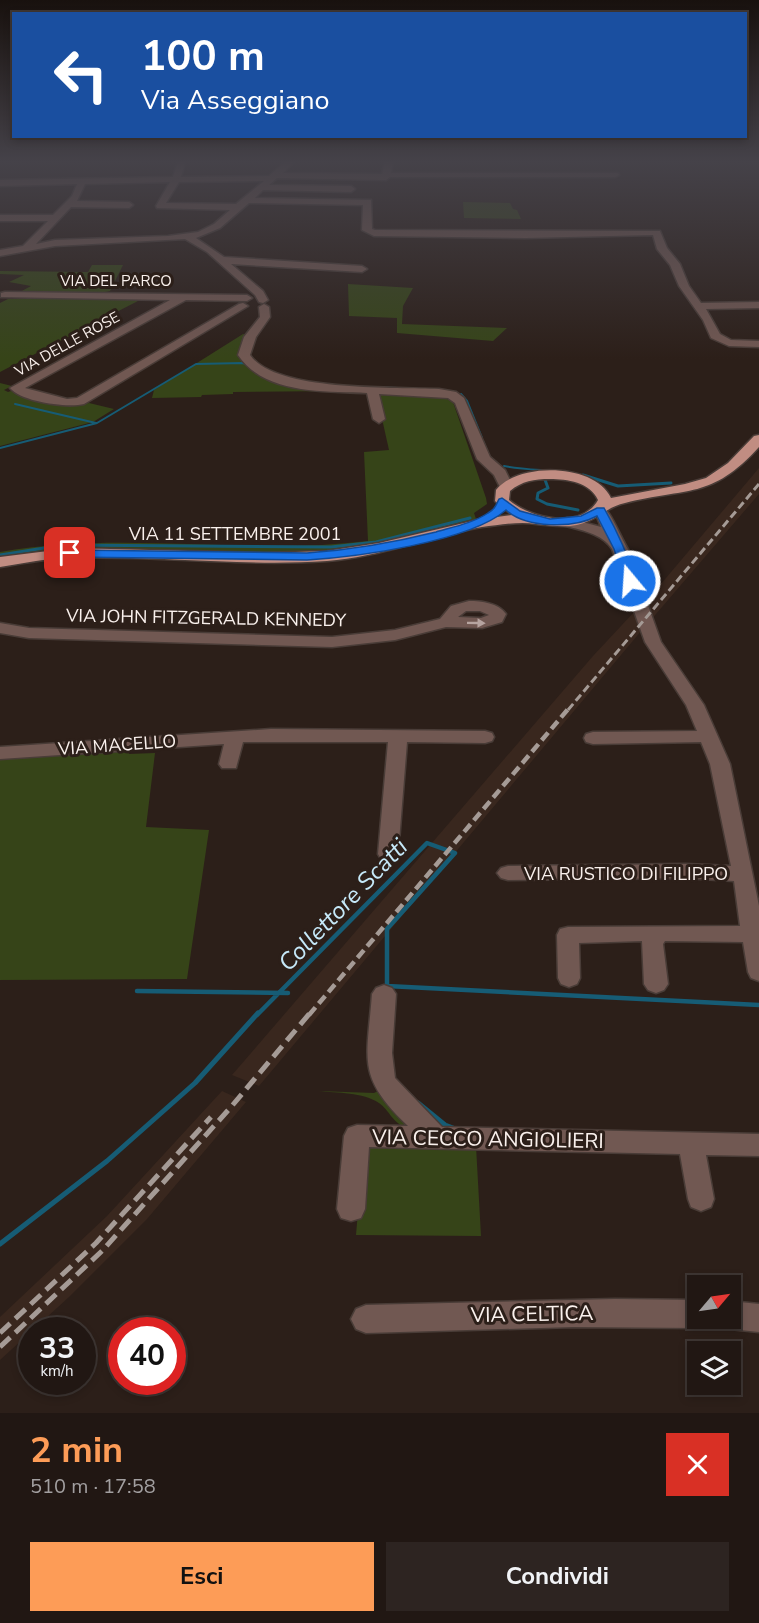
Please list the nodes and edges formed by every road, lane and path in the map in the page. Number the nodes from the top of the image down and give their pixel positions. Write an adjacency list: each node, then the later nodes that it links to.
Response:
1 (45, 227): 5 (street)
2 (215, 227): 4 (street)
3 (368, 227): 13 (street)
4 (188, 237): 5 (street); 7 (street)
5 (31, 243): 6 (street)
6 (0, 253)
7 (222, 260): 8 (street); 11 (street)
8 (363, 269)
9 (4, 293): 10 (street, VIA DEL PARCO)
10 (186, 296): 11 (street, VIA DEL PARCO); 11 (street, VIA DELLE ROSE)
11 (251, 304): 15 (street)
12 (759, 305): 13 (street)
13 (699, 306): 14 (street)
14 (759, 344)
15 (372, 390): 16 (street); 18 (street)
16 (379, 419)
17 (759, 439): 22 (main road)
18 (490, 466): 19 (street); 21 (street)
19 (530, 476): 20 (main road); 21 (main road)
20 (593, 485): 22 (main road); 24 (main road)
21 (506, 486): 23 (main road)
22 (662, 492): 24 (main road)
23 (502, 501): 25 (main road); 27 (main road, VIA 11 SETTEMBRE 2001)
24 (602, 508): 26 (main road); 28 (street)
25 (533, 519): 26 (main road); 27 (main road, VIA 11 SETTEMBRE 2001)
26 (567, 522): 28 (street)
27 (463, 528): 29 (main road, VIA 11 SETTEMBRE 2001)
28 (612, 537): 32 (street)
29 (2, 562)
30 (446, 622): 31 (street, VIA JOHN FITZGERALD KENNEDY)
31 (0, 628)
32 (709, 736): 36 (street); 41 (street)
33 (235, 737): 34 (street, VIA MACELLO); 37 (street, VIA MACELLO); 38 (street)
34 (398, 737): 35 (street, VIA MACELLO); 39 (street)
35 (485, 737)
36 (593, 738)
37 (0, 753)
38 (229, 764)
39 (388, 854)
40 (508, 873): 41 (street, VIA RUSTICO DI FILIPPO)
41 (743, 874): 43 (street)
42 (658, 933): 43 (street); 45 (street); 46 (street)
43 (753, 934): 44 (street)
44 (759, 972)
45 (569, 978)
46 (656, 984)
47 (384, 994): 48 (street)
48 (436, 1138): 49 (street, VIA CECCO ANGIOLIERI); 52 (street, VIA CECCO ANGIOLIERI)
49 (691, 1143): 50 (street, VIA CECCO ANGIOLIERI); 51 (street)
50 (759, 1145)
51 (701, 1199)
52 (351, 1209)
53 (687, 1314): 56 (street, VIA CELTICA)
54 (741, 1316): 55 (street)
55 (759, 1318)
56 (366, 1320)

